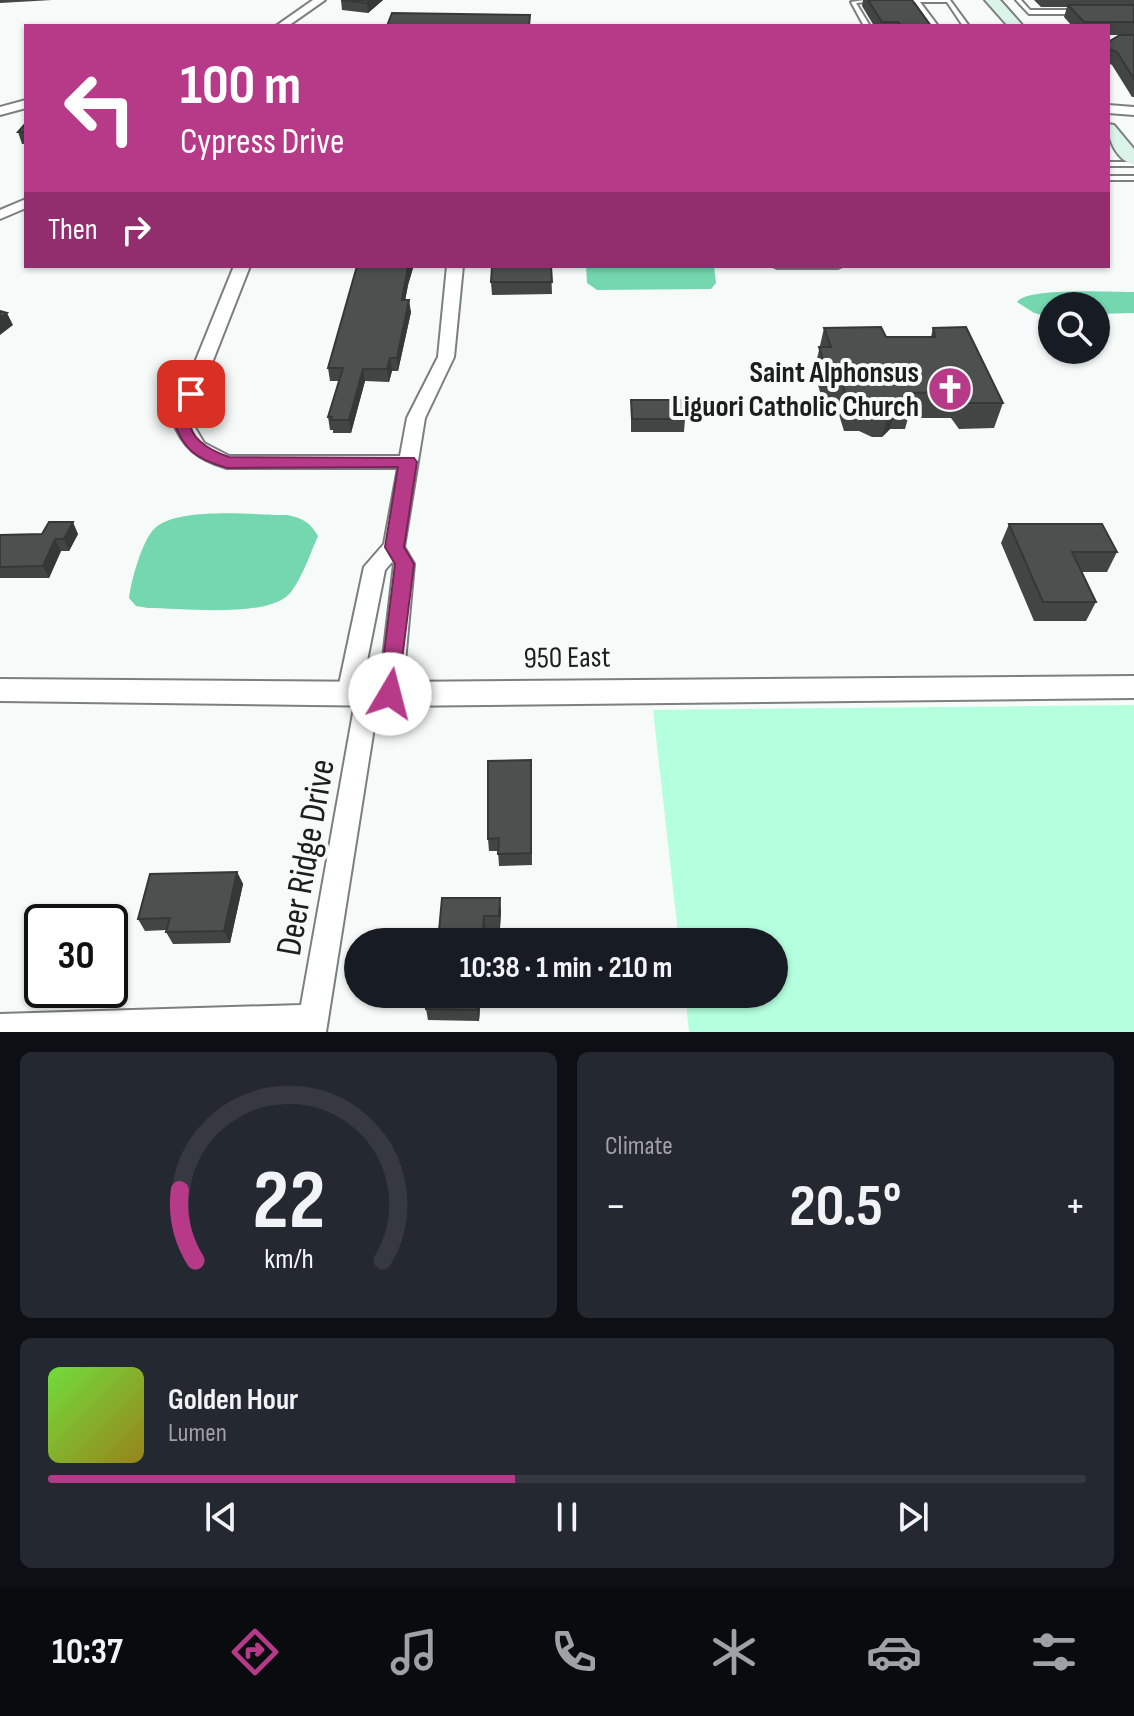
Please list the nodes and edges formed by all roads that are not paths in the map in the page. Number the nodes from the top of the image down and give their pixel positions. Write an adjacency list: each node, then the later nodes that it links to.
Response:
1 (320, 0): 7 (street)
2 (948, 0): 5 (lane); 10 (lane)
3 (992, 0): 11 (main road)
4 (1018, 0): 6 (lane)
5 (917, 1): 8 (lane); 9 (lane)
6 (1089, 12)
7 (284, 24)
8 (866, 24)
9 (934, 24)
10 (965, 24)
11 (1014, 24)
12 (24, 105): 14 (street)
13 (1110, 109): 15 (street)
14 (0, 111)
15 (1134, 111)
16 (1110, 132): 17 (main road)
17 (1134, 162): 18 (lane)
18 (1110, 164)
19 (1110, 178): 20 (lane)
20 (1134, 178)
21 (24, 204): 22 (street)
22 (0, 215)
23 (241, 268): 25 (street)
24 (455, 268): 25 (street)
25 (408, 462): 26 (street)
26 (394, 547): 29 (street); 29 (street)
27 (1134, 687): 29 (street, 950 East)
28 (0, 690): 29 (street, 950 East)
29 (369, 694): 30 (street, Deer Ridge Drive)
30 (312, 1026): 31 (street)
31 (0, 1029)

